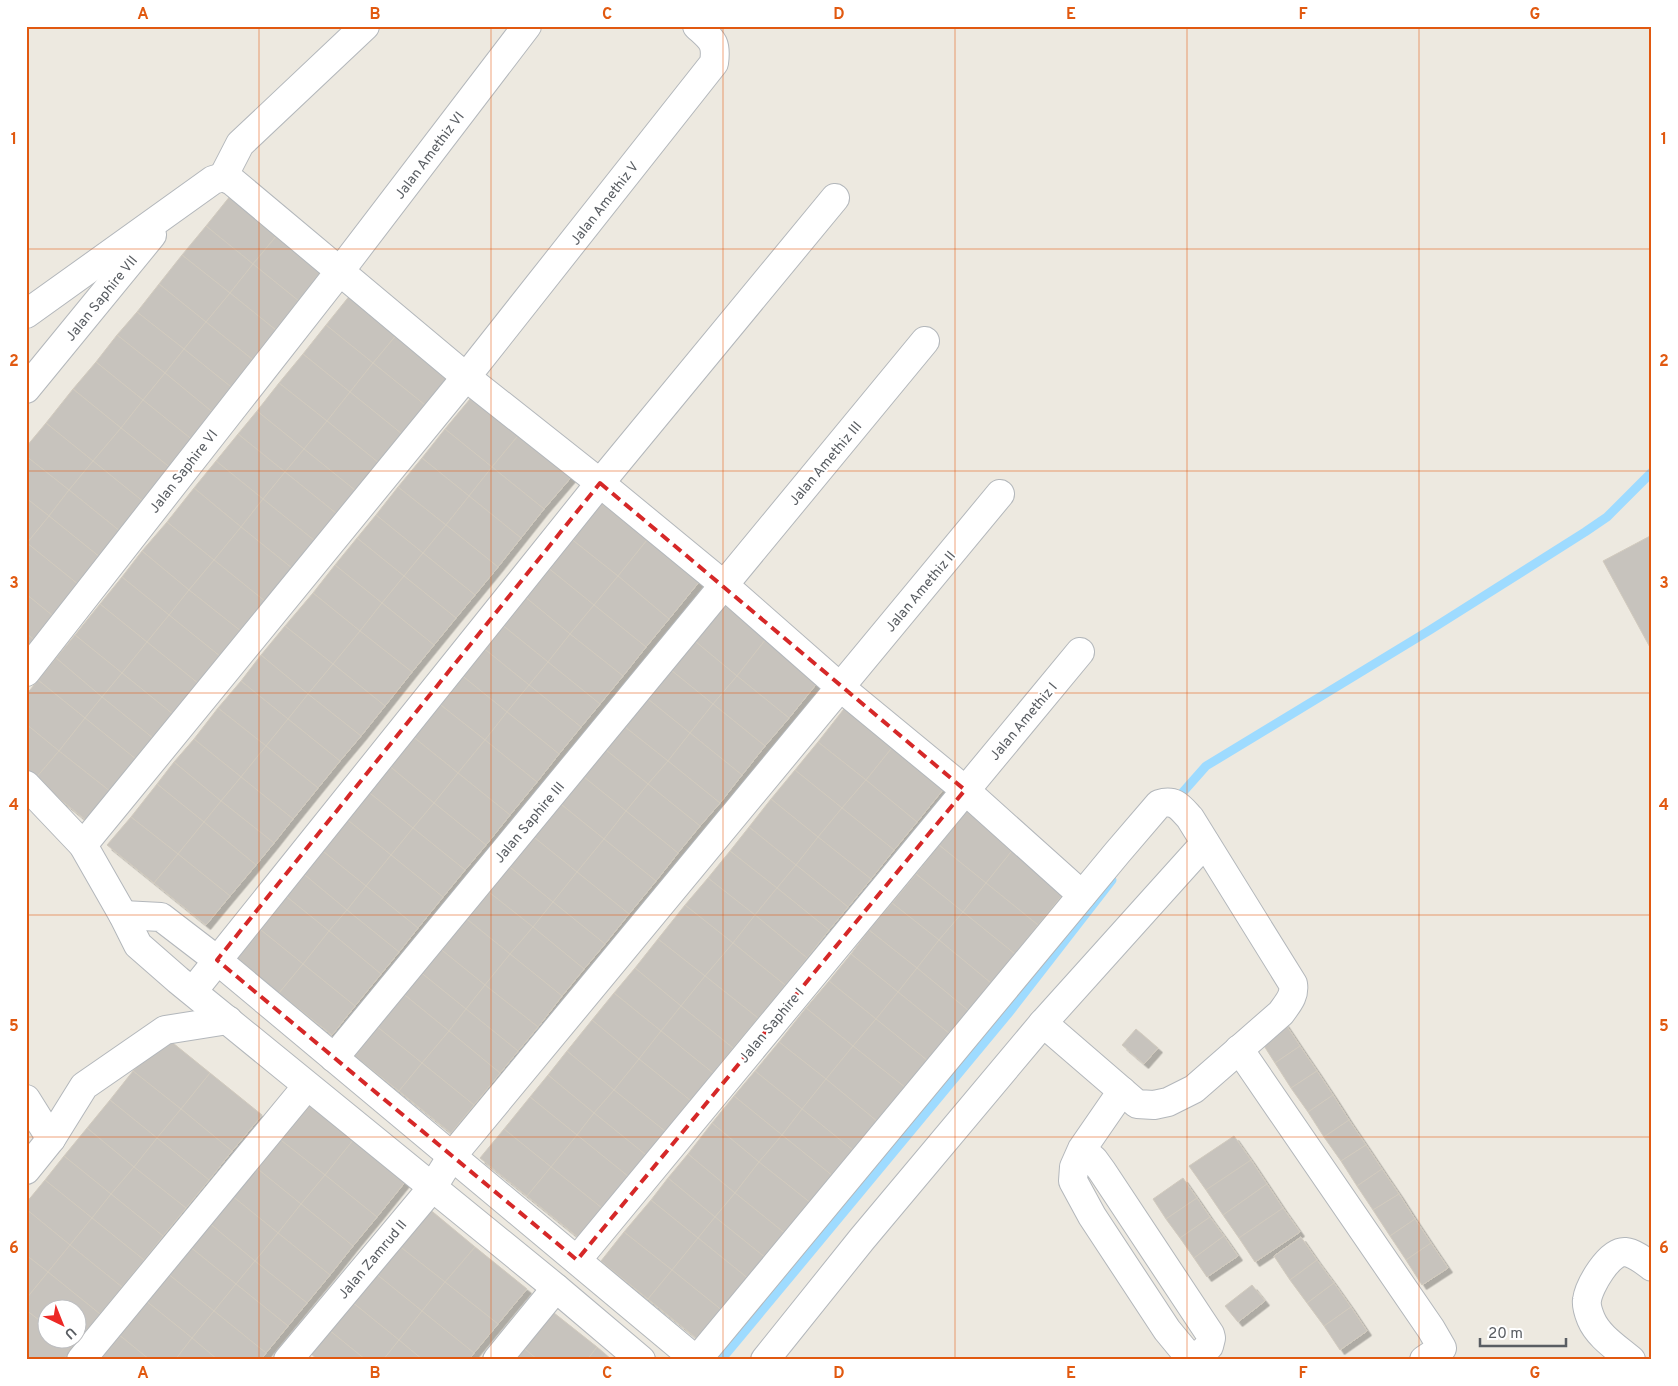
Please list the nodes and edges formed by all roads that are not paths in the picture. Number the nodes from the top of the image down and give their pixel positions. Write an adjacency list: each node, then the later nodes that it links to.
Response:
1 (366, 26): 4 (street)
2 (697, 26): 10 (street, Jalan Amethiz V)
3 (522, 32): 7 (street, Jalan Amethiz VI)
4 (223, 177): 6 (street); 7 (street)
5 (835, 198): 12 (street)
6 (175, 207): 8 (street); 11 (street, Jalan Saphire VII)
7 (340, 271): 10 (street); 16 (street, Jalan Saphire VI)
8 (26, 314)
9 (925, 341): 14 (street, Jalan Amethiz III)
10 (466, 377): 12 (street); 21 (street, Jalan Amethiz V)
11 (26, 389)
12 (600, 483): 14 (street); 24 (street)
13 (1000, 494): 17 (street, Jalan Amethiz II)
14 (724, 585): 17 (street); 29 (street, Jalan Saphire III)
15 (1080, 652): 19 (street, Jalan Amethiz I)
16 (26, 672)
17 (840, 687): 19 (street); 35 (street, Jalan Amethiz II)
18 (26, 786): 21 (street)
19 (965, 790): 22 (street); 38 (street, Jalan Saphire I)
20 (1205, 843): 22 (street); 27 (street); 28 (street)
21 (83, 845): 23 (street)
22 (1082, 895): 46 (street)
23 (123, 916): 24 (street); 25 (street)
24 (217, 960): 25 (street); 29 (street)
25 (193, 991): 26 (street)
26 (228, 1020): 30 (street); 33 (street)
27 (1043, 1023): 31 (street); 47 (street)
28 (1239, 1049): 31 (street); 41 (street)
29 (334, 1058): 35 (street)
30 (307, 1086): 37 (street); 42 (street)
31 (1122, 1091): 34 (street)
32 (26, 1099): 33 (street)
33 (51, 1139): 36 (street)
34 (1082, 1149): 34 (street)
35 (452, 1156): 37 (street, Jalan Zamrud II); 38 (street)
36 (26, 1170)
37 (432, 1188): 40 (street); 43 (street, Jalan Zamrud II)
38 (577, 1260): 46 (street)
39 (1652, 1267): 48 (street)
40 (556, 1288): 44 (street); 45 (street)
41 (1439, 1356)
42 (81, 1360)
43 (288, 1360)
44 (497, 1360)
45 (641, 1360)
46 (697, 1360)
47 (765, 1360)
48 (1631, 1360)

